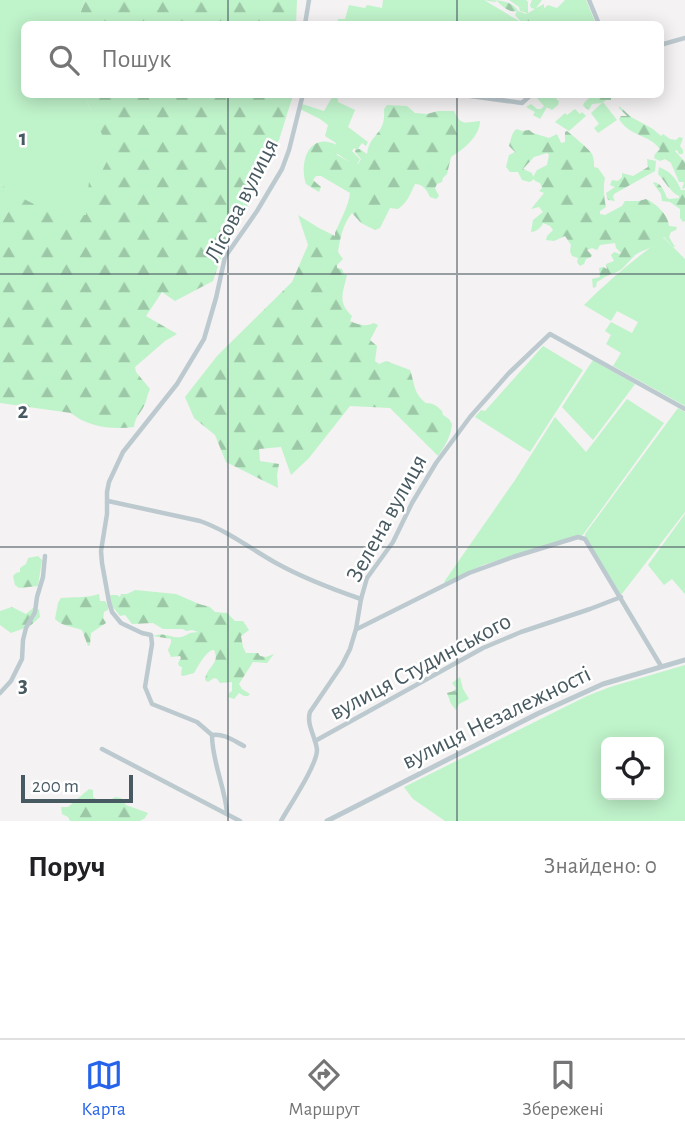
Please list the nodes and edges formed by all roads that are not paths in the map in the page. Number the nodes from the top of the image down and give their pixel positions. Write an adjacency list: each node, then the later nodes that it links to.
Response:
1 (309, 0): 3 (street)
2 (589, 0): 4 (street)
3 (306, 21)
4 (597, 21)
5 (685, 38): 6 (street)
6 (664, 44)
7 (302, 98): 11 (street, Лісова вулиця)
8 (485, 98): 9 (street)
9 (528, 98)
10 (685, 409): 14 (street, Зелена вулиця)
11 (108, 501): 14 (street); 19 (street, Лісова вулиця)
12 (45, 556): 18 (street)
13 (621, 597): 15 (street); 17 (street); 20 (street, вулиця Студинського)
14 (361, 599): 15 (street, Зелена вулиця)
15 (356, 629): 20 (street, Зелена вулиця)
16 (685, 660): 17 (street, вулиця Незалежності)
17 (661, 666): 26 (street, вулиця Незалежності)
18 (0, 693)
19 (212, 735): 21 (street); 23 (street)
20 (315, 741): 25 (street, Зелена вулиця)
21 (244, 746)
22 (102, 749): 23 (street)
23 (227, 813): 24 (street)
24 (240, 821)
25 (281, 821)
26 (327, 821)

